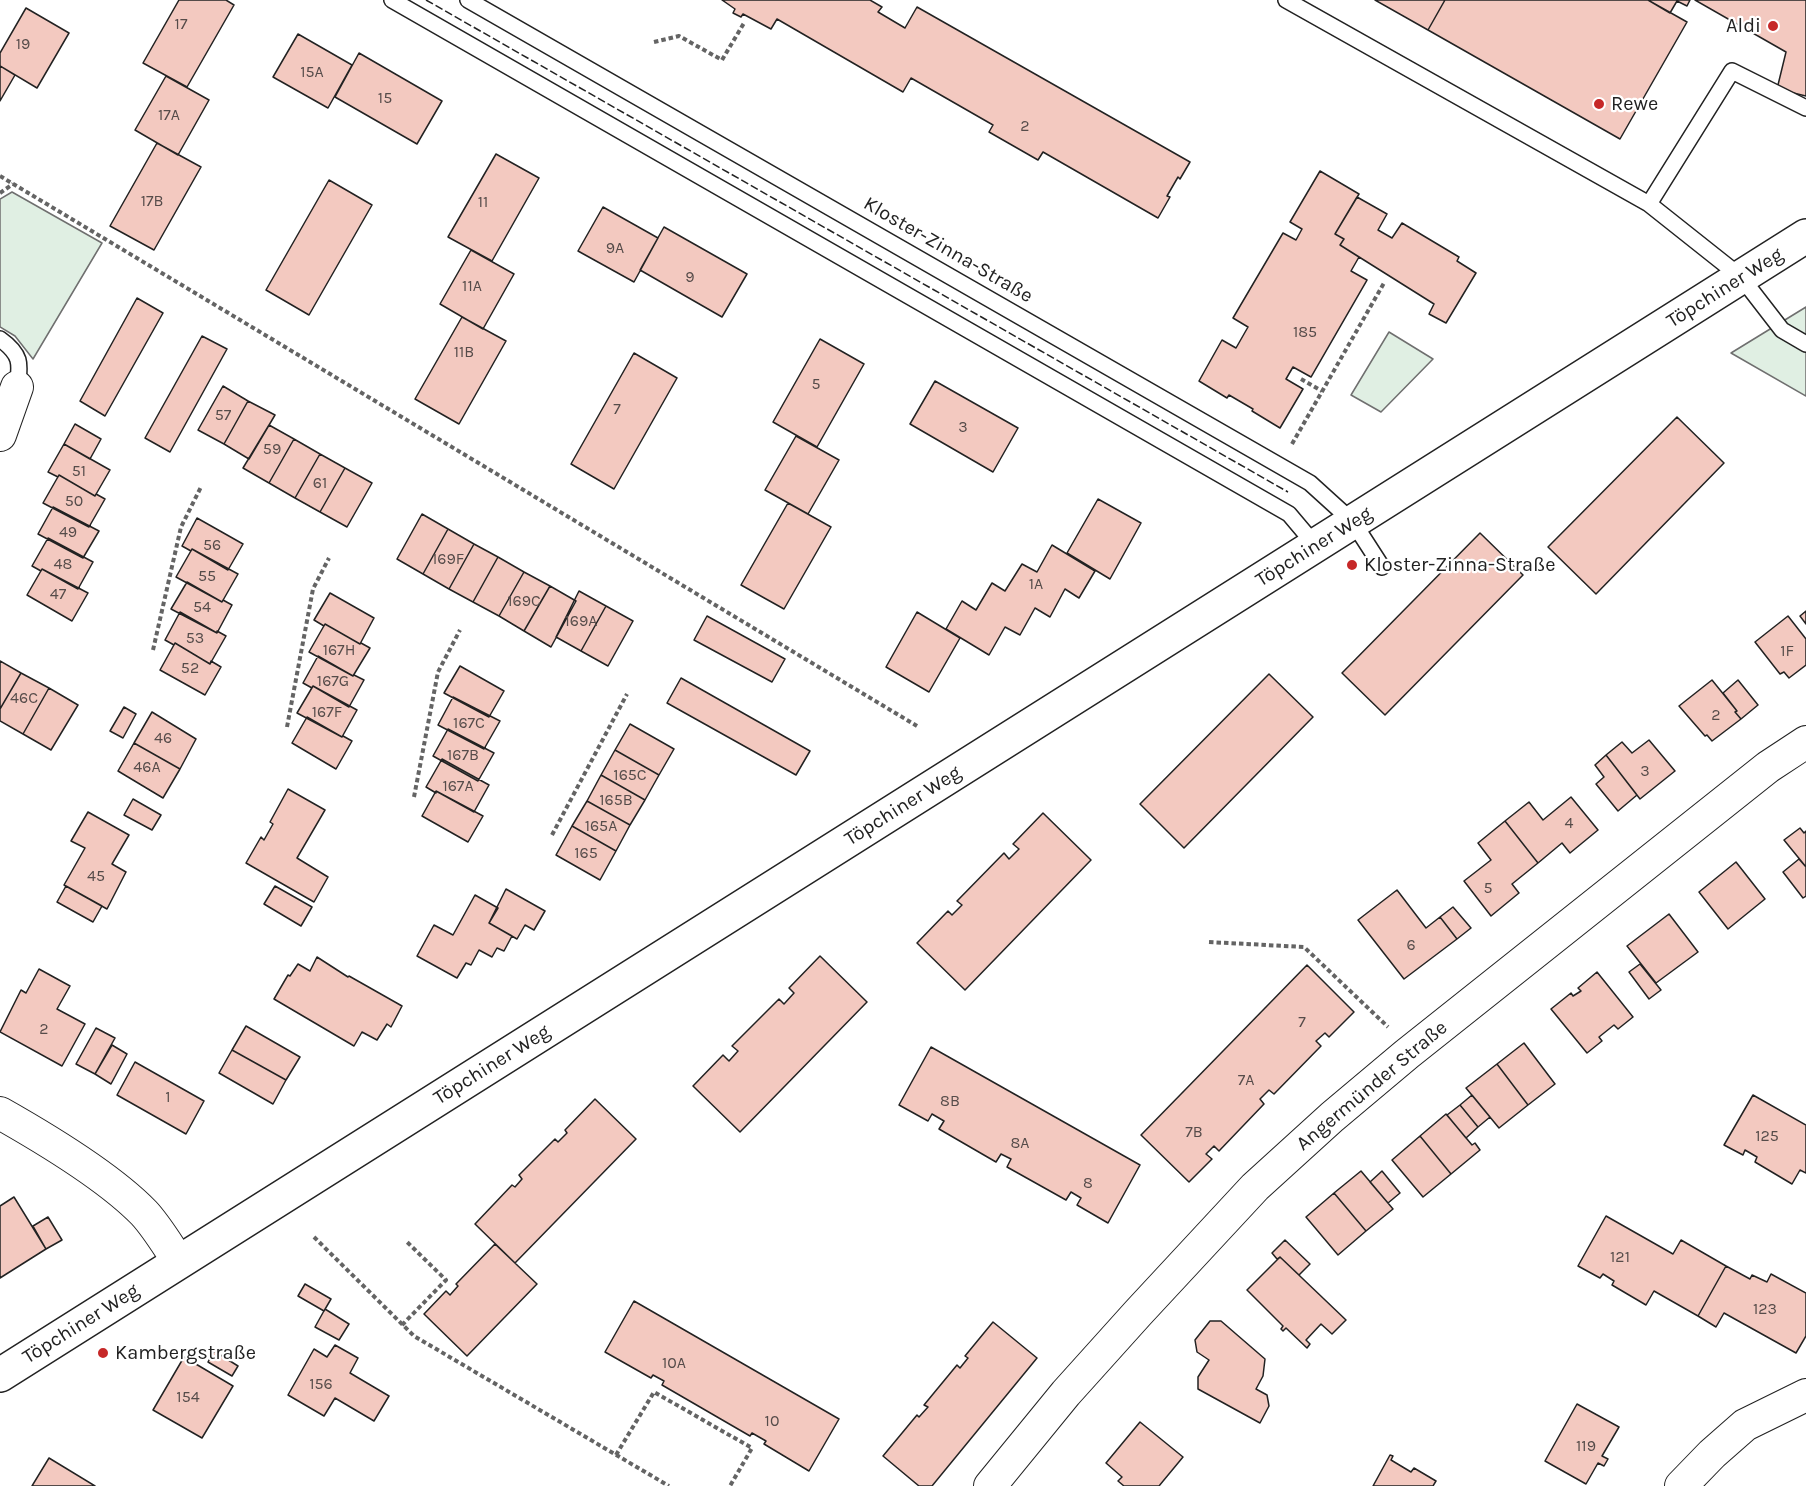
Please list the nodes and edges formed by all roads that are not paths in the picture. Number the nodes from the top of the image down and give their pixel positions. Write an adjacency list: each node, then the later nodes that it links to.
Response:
1 (392, 0): 13 (lane)
2 (468, 0): 12 (lane, Kloster-Zinna-Straße)
3 (1286, 0): 5 (lane)
4 (1806, 108): 5 (lane)
5 (1649, 204): 7 (lane)
6 (1806, 236): 7 (street, Töpchiner Weg)
7 (1741, 277): 9 (lane); 12 (street, Töpchiner Weg)
8 (0, 339): 10 (lane)
9 (1806, 344)
10 (17, 387): 11 (street)
11 (0, 435)
12 (1353, 522): 13 (street, Töpchiner Weg); 14 (lane, Kloster-Zinna-Straße)
13 (1316, 546): 17 (street, Töpchiner Weg)
14 (1382, 567)
15 (1806, 742): 20 (street, Angermünder Straße)
16 (0, 1113): 17 (street)
17 (179, 1262): 18 (street, Töpchiner Weg)
18 (0, 1375)
19 (1806, 1395): 21 (street)
20 (990, 1486)
21 (1681, 1486)

